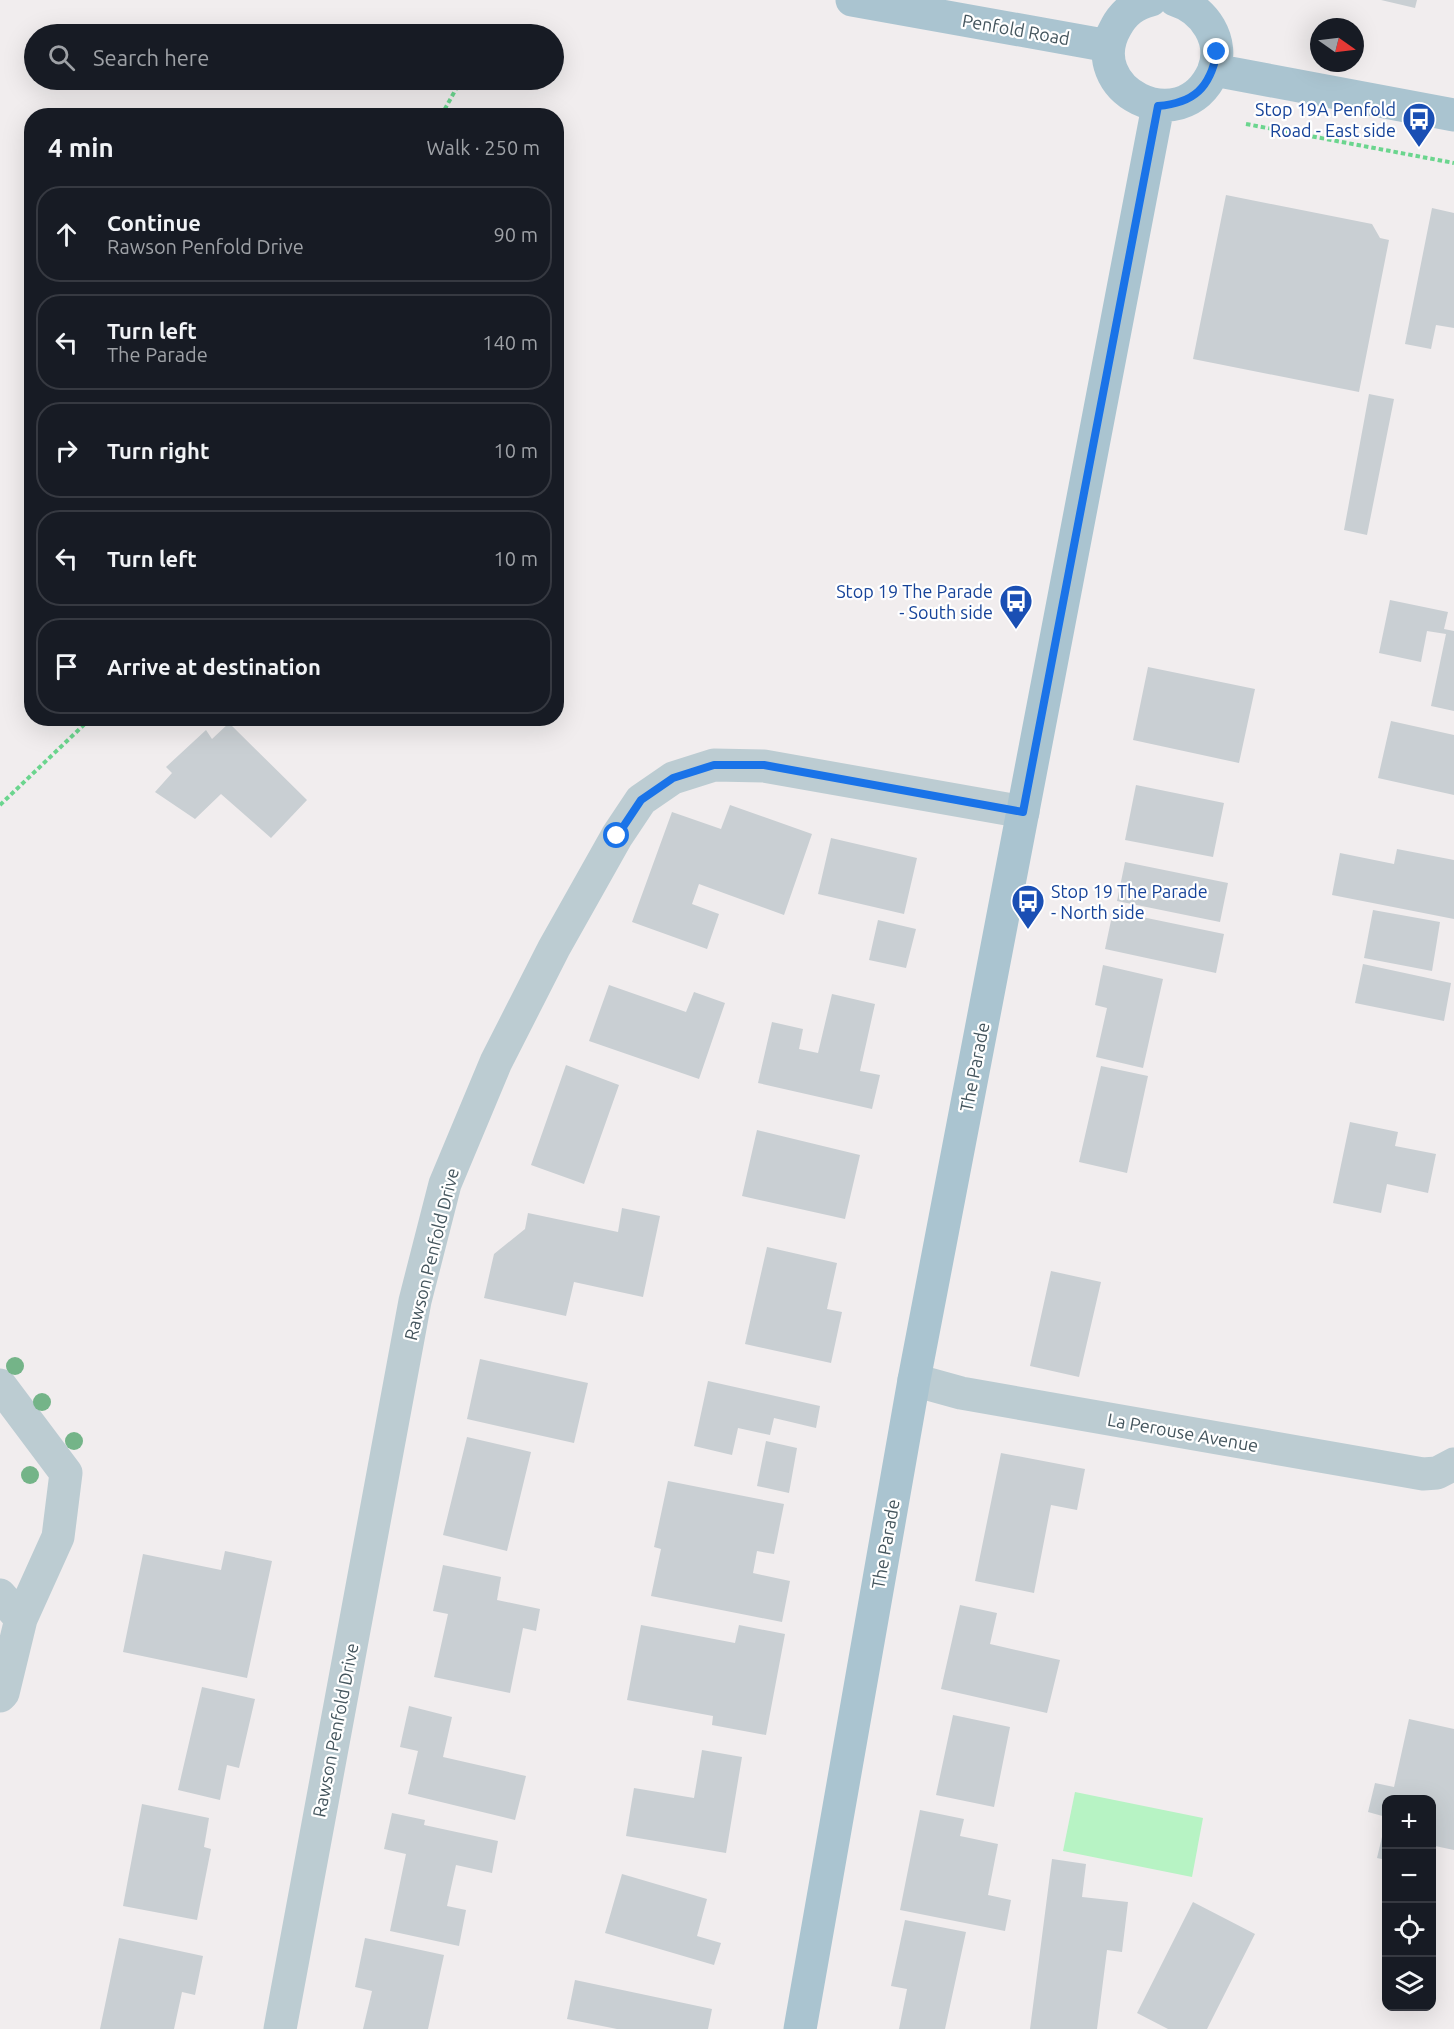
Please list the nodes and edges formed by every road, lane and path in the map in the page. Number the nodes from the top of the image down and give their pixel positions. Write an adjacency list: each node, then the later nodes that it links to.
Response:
1 (852, 0): 5 (main road, Penfold Road)
2 (1175, 0): 4 (main road)
3 (1145, 1): 5 (main road)
4 (1209, 10): 6 (main road)
5 (1109, 46): 8 (main road)
6 (1214, 70): 8 (main road); 10 (main road)
7 (455, 90): 9 (path)
8 (1158, 106): 15 (main road, The Parade)
9 (445, 108)
10 (1454, 115)
11 (1246, 124): 12 (path)
12 (1454, 163)
13 (83, 726): 14 (path)
14 (0, 805)
15 (1023, 812): 16 (main road, The Parade); 22 (street, Rawson Penfold Drive)
16 (914, 1380): 18 (street, La Perouse Avenue); 23 (main road, The Parade)
17 (0, 1385): 20 (street)
18 (1453, 1466)
19 (0, 1595): 20 (street)
20 (21, 1619): 21 (street)
21 (0, 1696)
22 (280, 2029)
23 (800, 2029)

